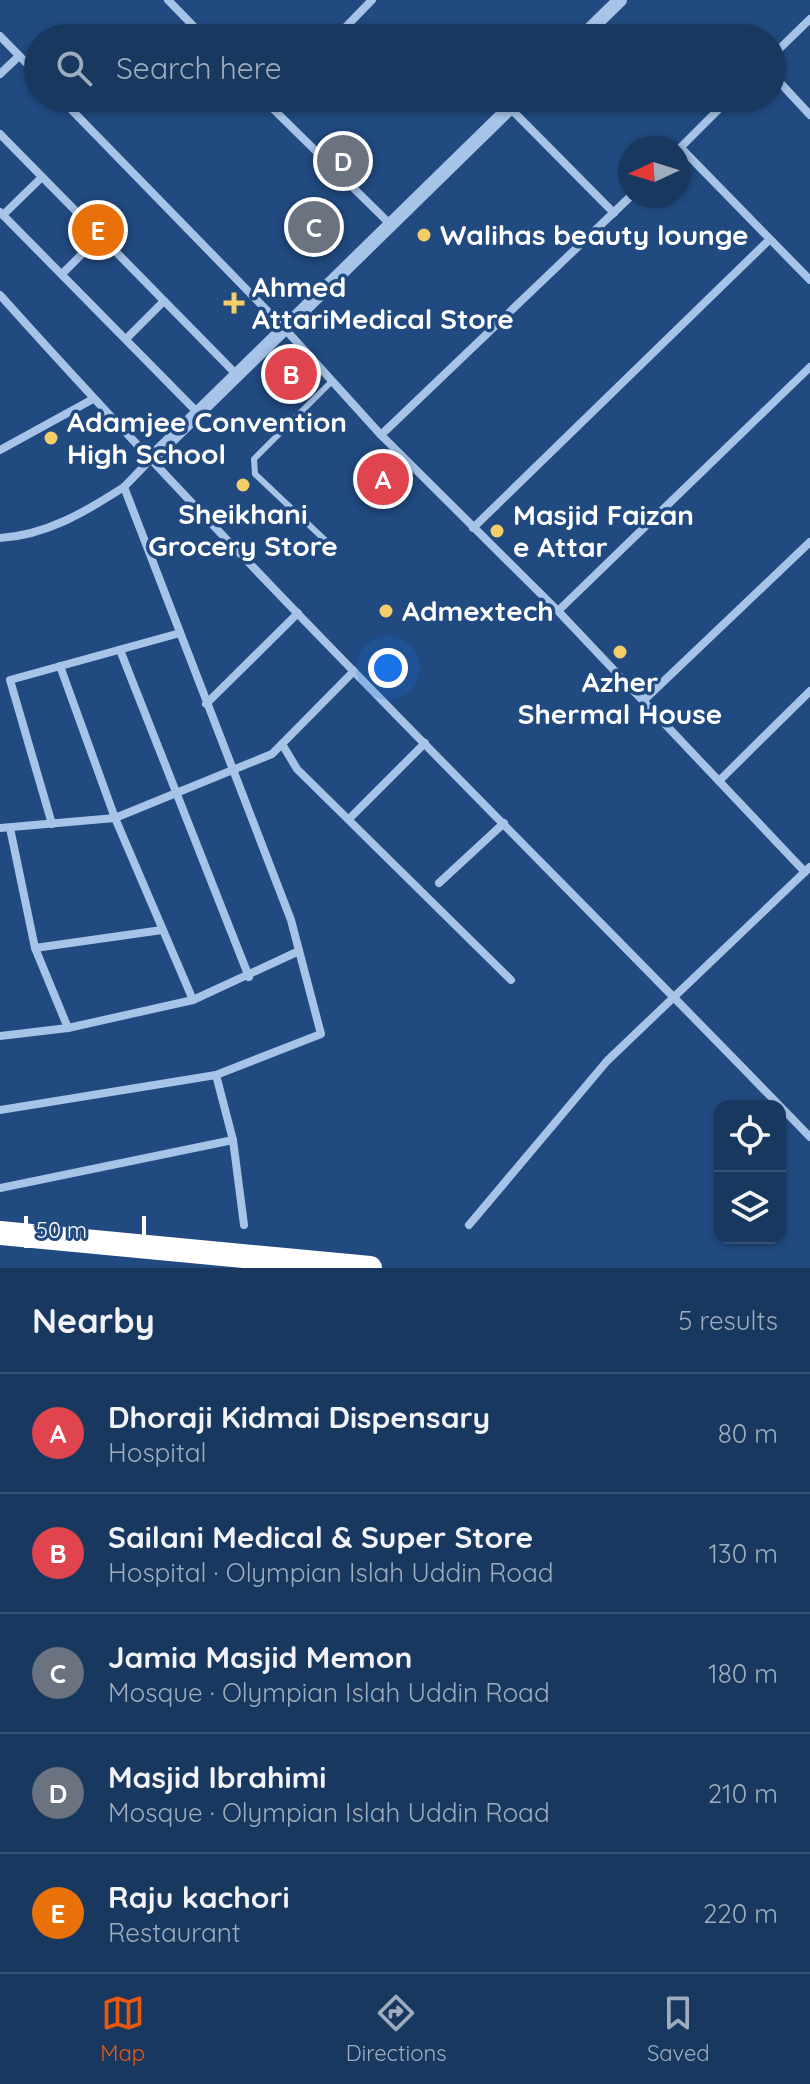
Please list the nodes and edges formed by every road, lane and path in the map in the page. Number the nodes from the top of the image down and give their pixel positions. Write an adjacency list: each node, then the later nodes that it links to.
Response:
1 (168, 0): 5 (street)
2 (372, 0): 6 (street)
3 (620, 0): 7 (street)
4 (810, 19): 9 (street)
5 (191, 24)
6 (349, 24)
7 (595, 24)
8 (0, 36): 10 (street)
9 (786, 42)
10 (19, 56): 11 (street); 12 (street)
11 (24, 61)
12 (0, 74)
13 (786, 89): 19 (street)
14 (74, 112): 34 (street)
15 (281, 112): 27 (street)
16 (506, 112): 27 (street)
17 (523, 112): 26 (street)
18 (716, 112): 21 (street)
19 (810, 115)
20 (0, 134): 23 (street)
21 (690, 138)
22 (690, 160): 29 (street)
23 (42, 177): 25 (street); 28 (street)
24 (619, 208): 26 (street)
25 (2, 213): 30 (street)
26 (614, 213): 41 (street)
27 (391, 225): 34 (street)
28 (100, 236): 30 (street); 33 (street)
29 (769, 240): 31 (street); 45 (street)
30 (62, 274): 35 (street)
31 (810, 280)
32 (0, 295): 39 (street)
33 (164, 301): 35 (street); 37 (street)
34 (285, 329): 37 (street); 38 (street)
35 (126, 339): 40 (street)
36 (810, 367): 49 (street)
37 (237, 375): 40 (street)
38 (331, 382): 41 (street); 47 (lane)
39 (93, 399): 42 (street); 43 (street)
40 (198, 413): 43 (street)
41 (381, 435): 45 (street)
42 (0, 450)
43 (151, 459): 44 (street); 50 (street)
44 (124, 487): 46 (street); 51 (street)
45 (473, 528): 49 (street)
46 (0, 538)
47 (325, 540)
48 (810, 542): 56 (street)
49 (558, 611): 56 (street)
50 (298, 613): 54 (street); 57 (street)
51 (180, 633): 52 (street); 57 (street)
52 (120, 650): 53 (street); 62 (street)
53 (60, 666): 64 (street); 66 (street)
54 (354, 671): 58 (street); 59 (street)
55 (810, 691): 61 (street)
56 (643, 701): 61 (street)
57 (206, 704): 60 (street)
58 (425, 743): 63 (street); 65 (street)
59 (282, 744): 60 (street); 75 (street)
60 (232, 771): 62 (street); 73 (street)
61 (719, 781): 69 (street)
62 (175, 794): 64 (street); 74 (street)
63 (351, 817)
64 (115, 818): 66 (street); 71 (street)
65 (504, 823): 70 (street); 76 (street)
66 (52, 824): 68 (street)
67 (0, 828): 68 (street)
68 (10, 828): 72 (street)
69 (808, 869): 76 (street)
70 (439, 883)
71 (162, 930): 72 (street); 77 (street)
72 (35, 948): 78 (street)
73 (299, 951): 74 (street); 80 (street)
74 (249, 977): 77 (street)
75 (511, 980)
76 (675, 997): 82 (street); 86 (street)
77 (193, 1000): 78 (street)
78 (68, 1028): 79 (street)
79 (0, 1036)
80 (216, 1075): 81 (street); 83 (street)
81 (0, 1110)
82 (810, 1137)
83 (233, 1140): 84 (street); 85 (street)
84 (0, 1188)
85 (244, 1225)
86 (469, 1225)
87 (0, 1233): 88 (highway)
88 (370, 1268)

